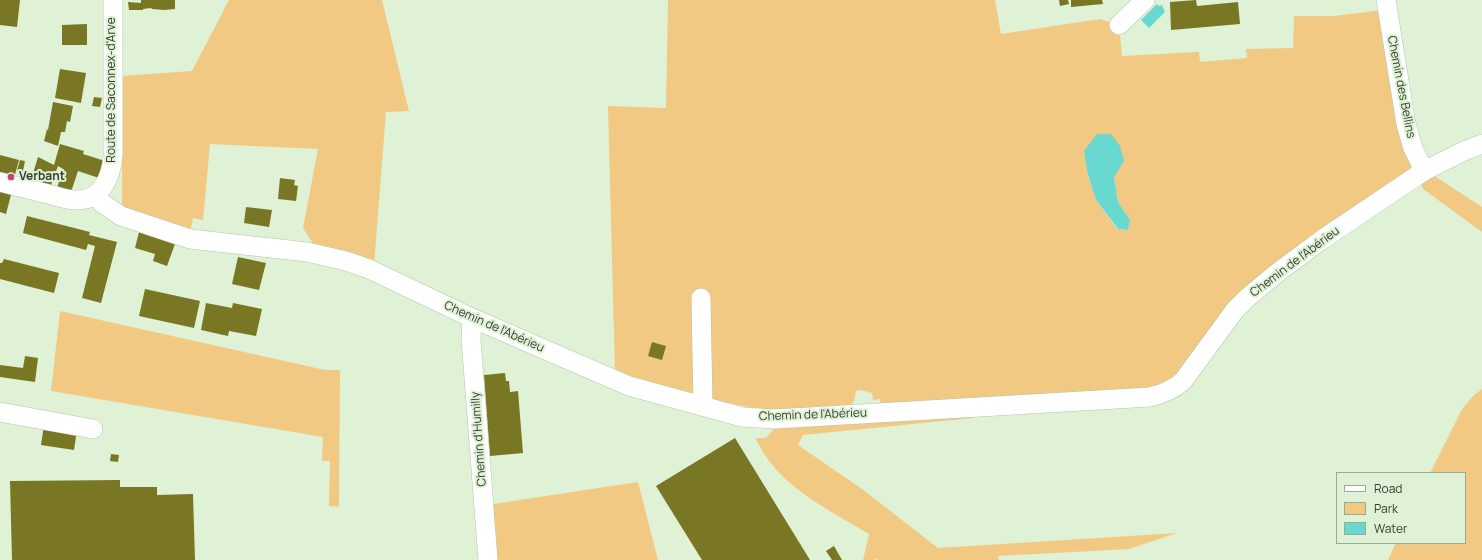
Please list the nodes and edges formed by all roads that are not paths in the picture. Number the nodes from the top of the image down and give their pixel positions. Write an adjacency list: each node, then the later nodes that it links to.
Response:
1 (113, 0): 8 (street, Route de Saconnex-d'Arve)
2 (1145, 0): 4 (street)
3 (1386, 0): 6 (street, Chemin des Bellins)
4 (1119, 25)
5 (1482, 144): 6 (street, Chemin de l'Abérieu)
6 (1424, 171): 11 (street, Chemin de l'Abérieu)
7 (0, 182): 8 (street)
8 (95, 195): 10 (street, Chemin de l'Abérieu)
9 (701, 298): 11 (street)
10 (472, 318): 11 (street, Chemin de l'Abérieu); 14 (street, Chemin d'Humilly)
11 (703, 406)
12 (0, 412): 13 (street)
13 (93, 429)
14 (488, 560)

